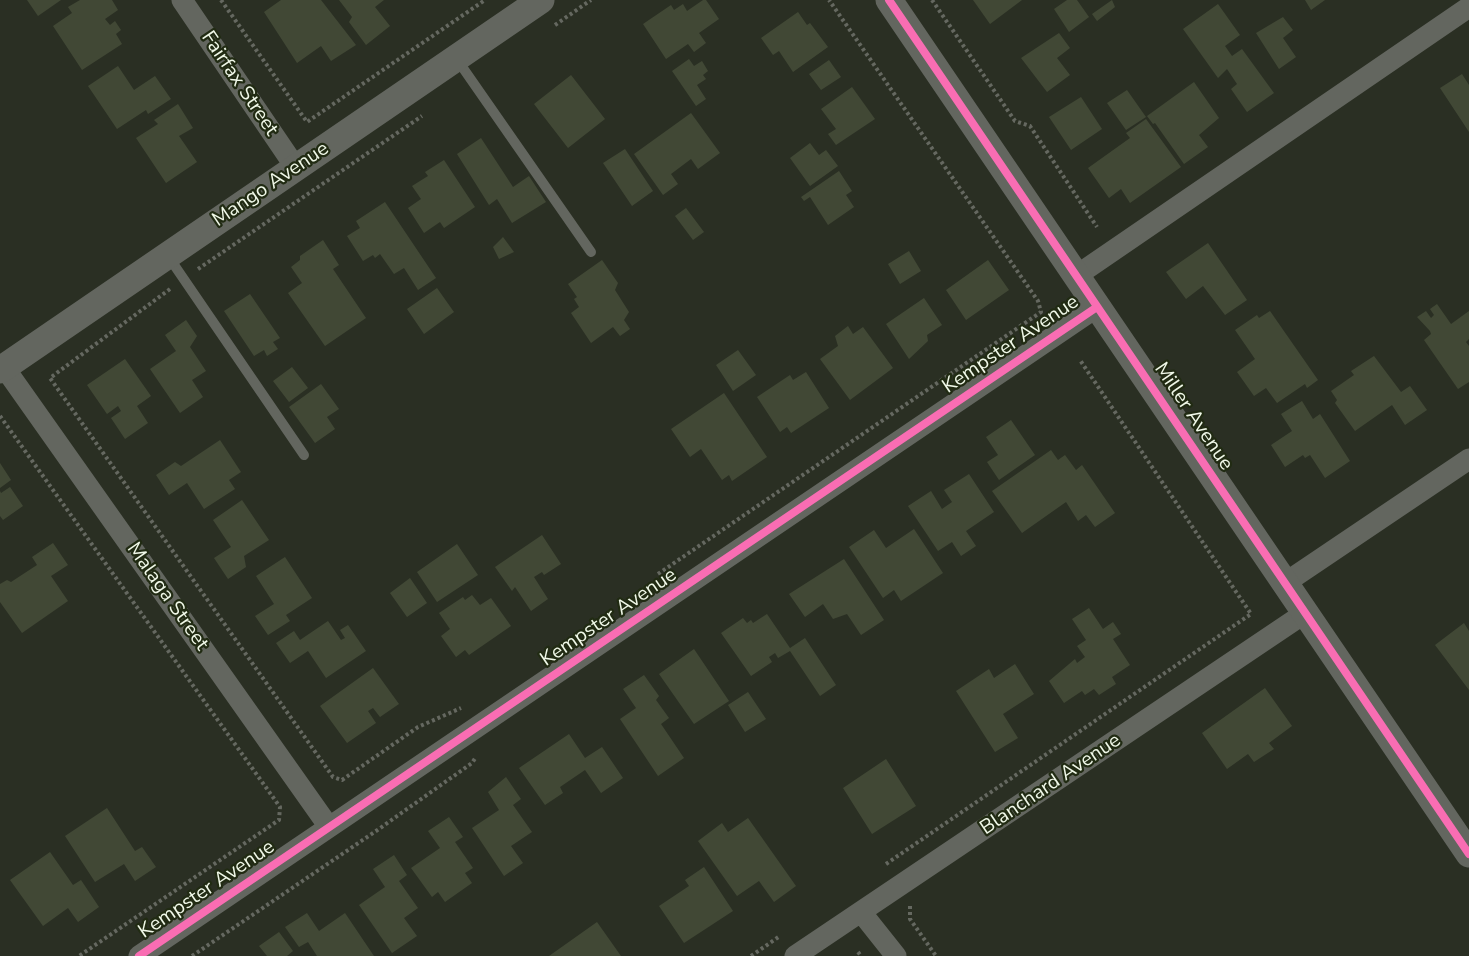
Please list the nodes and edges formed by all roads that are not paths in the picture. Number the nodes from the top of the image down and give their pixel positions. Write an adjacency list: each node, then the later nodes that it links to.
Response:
1 (182, 0): 6 (street, Fairfax Street)
2 (541, 0): 5 (street, Mango Avenue)
3 (889, 0): 9 (street, Miller Avenue)
4 (1469, 7): 9 (street, Kempster Avenue)
5 (456, 58): 6 (street, Mango Avenue); 7 (lane)
6 (296, 168): 8 (street, Mango Avenue)
7 (591, 252)
8 (167, 255): 11 (street, Mango Avenue); 12 (lane)
9 (1076, 276): 10 (street, Miller Avenue)
10 (1097, 307): 14 (street, Miller Avenue); 16 (street, Kempster Avenue)
11 (2, 368): 16 (street, Malaga Street)
12 (304, 455)
13 (1469, 459): 14 (street)
14 (1285, 583): 15 (street, Miller Avenue)
15 (1305, 613): 17 (street, Miller Avenue); 18 (street, Blanchard Avenue)
16 (329, 826): 19 (street, Kempster Avenue)
17 (1469, 854)
18 (861, 912): 20 (street, Blanchard Avenue); 21 (street)
19 (139, 956)
20 (795, 956)
21 (896, 956)

